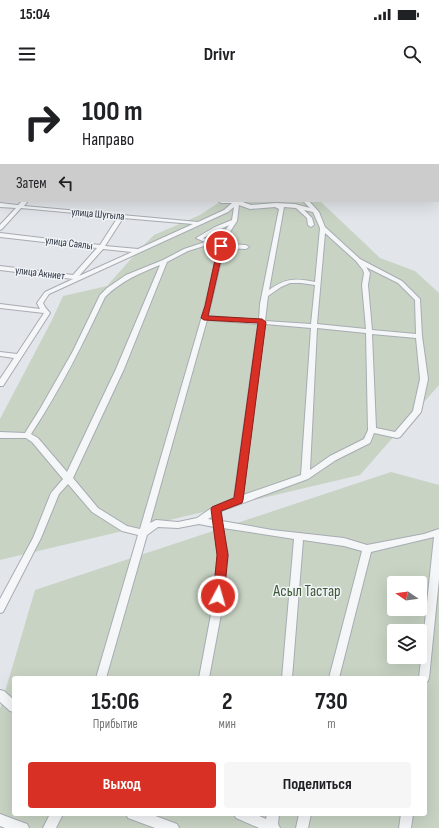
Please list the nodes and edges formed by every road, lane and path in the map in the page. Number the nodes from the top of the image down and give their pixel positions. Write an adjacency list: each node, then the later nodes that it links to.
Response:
1 (24, 202): 7 (street)
2 (237, 202): 5 (street); 10 (street); 11 (street)
3 (307, 202): 8 (street)
4 (0, 205): 7 (street, улица Шугыла)
5 (276, 206): 6 (street); 29 (street)
6 (298, 206): 8 (street); 12 (street)
7 (19, 207): 9 (street, улица Шугыла); 13 (street)
8 (316, 212): 14 (street)
9 (122, 216): 11 (street, улица Шугыла); 20 (street)
10 (234, 221): 16 (street); 17 (street)
11 (197, 223): 23 (street)
12 (311, 225)
13 (0, 228)
14 (323, 228): 25 (street); 28 (street)
15 (0, 235): 20 (street, улица Саялы)
16 (199, 238): 18 (street); 22 (street)
17 (223, 238): 18 (street); 19 (street)
18 (209, 242): 22 (street)
19 (221, 246): 21 (street); 32 (street)
20 (101, 247): 23 (street, улица Саялы); 27 (street)
21 (246, 247)
22 (186, 250): 24 (street)
23 (138, 251): 27 (street)
24 (166, 261): 42 (street); 44 (street)
25 (359, 261): 35 (street); 36 (street)
26 (0, 268): 27 (street, улица Акниет)
27 (78, 278): 31 (street)
28 (318, 284): 29 (street); 34 (street)
29 (265, 296): 33 (street)
30 (0, 306): 31 (street)
31 (48, 312): 38 (street)
32 (204, 318): 33 (street); 50 (street)
33 (262, 322): 34 (street); 45 (street)
34 (314, 326): 35 (street); 43 (street)
35 (369, 331): 36 (street); 40 (street)
36 (419, 336): 40 (street)
37 (0, 354): 38 (street)
38 (19, 356): 39 (street)
39 (0, 384)
40 (372, 430): 43 (street)
41 (0, 435): 42 (street)
42 (27, 435): 44 (street)
43 (305, 477): 45 (street)
44 (68, 479): 50 (street); 53 (street)
45 (238, 500): 46 (street)
46 (216, 509): 47 (street); 48 (street)
47 (199, 521): 48 (street); 50 (street)
48 (218, 524): 51 (street); 55 (street)
49 (439, 532): 52 (street); 58 (street)
50 (143, 533): 54 (street)
51 (299, 537): 52 (street); 56 (street)
52 (367, 549): 57 (street)
53 (0, 609)
54 (103, 676)
55 (204, 676)
56 (287, 676)
57 (334, 676)
58 (424, 676)
59 (0, 695): 60 (street)
60 (12, 705)
61 (56, 816): 70 (street)
62 (138, 816): 71 (street)
63 (245, 816): 68 (street)
64 (273, 816): 68 (street)
65 (305, 816): 72 (street)
66 (407, 816): 73 (street)
67 (0, 820): 69 (street)
68 (273, 827)
69 (23, 828)
70 (50, 828)
71 (173, 828)
72 (302, 828)
73 (405, 828)

